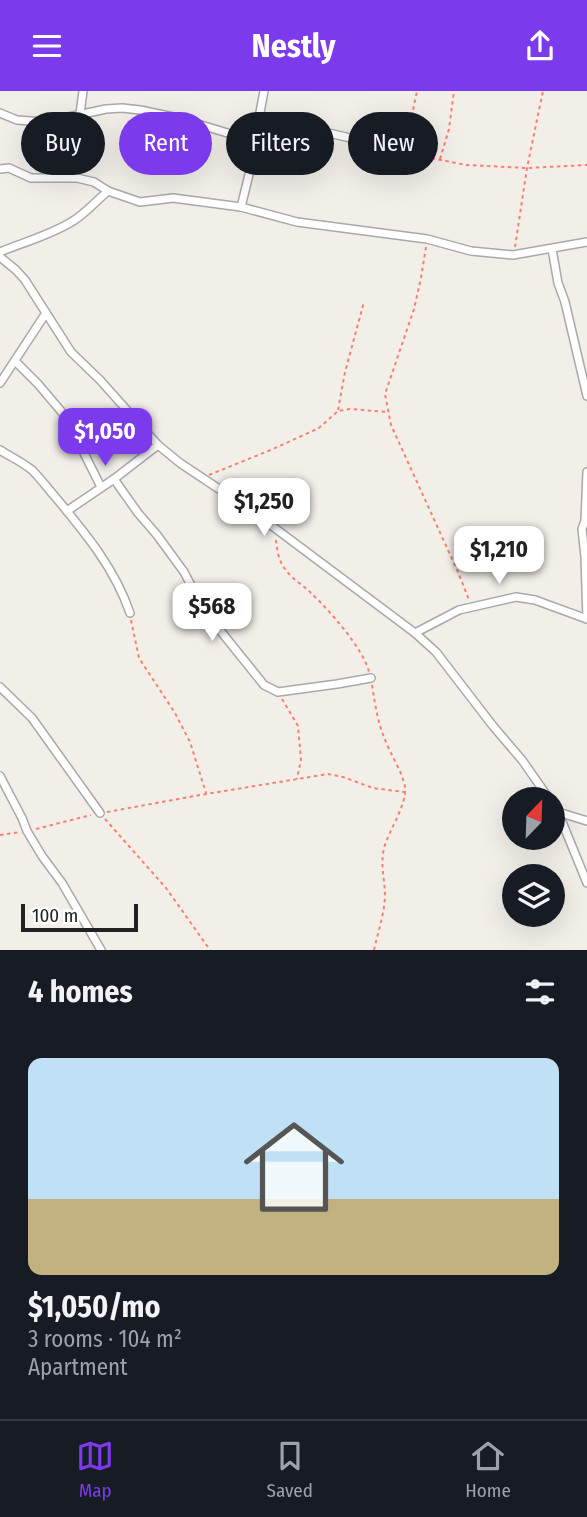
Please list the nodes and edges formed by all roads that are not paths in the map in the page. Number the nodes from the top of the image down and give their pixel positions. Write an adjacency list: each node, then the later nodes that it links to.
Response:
1 (83, 91): 3 (street)
2 (264, 91): 5 (street)
3 (80, 112)
4 (91, 112): 8 (street)
5 (260, 112)
6 (0, 113): 7 (street)
7 (21, 120)
8 (226, 133)
9 (0, 169): 11 (street)
10 (249, 175): 12 (street)
11 (108, 191): 12 (street); 15 (street)
12 (241, 207): 14 (street)
13 (587, 242): 14 (street)
14 (552, 249): 19 (street)
15 (0, 254): 16 (street)
16 (46, 313): 17 (street); 20 (street)
17 (15, 361): 18 (street); 24 (street)
18 (0, 383)
19 (587, 396)
20 (158, 445): 23 (street); 28 (street)
21 (0, 452): 25 (street)
22 (587, 472): 27 (street)
23 (114, 479): 24 (street); 29 (street)
24 (101, 487): 25 (street)
25 (67, 511): 26 (street)
26 (130, 613)
27 (587, 619): 28 (street)
28 (415, 633): 32 (street)
29 (371, 678)
30 (0, 687): 33 (street)
31 (0, 776): 38 (street)
32 (541, 787)
33 (100, 813)
34 (565, 814): 35 (street)
35 (587, 821)
36 (565, 829): 37 (street)
37 (587, 883)
38 (101, 950)

